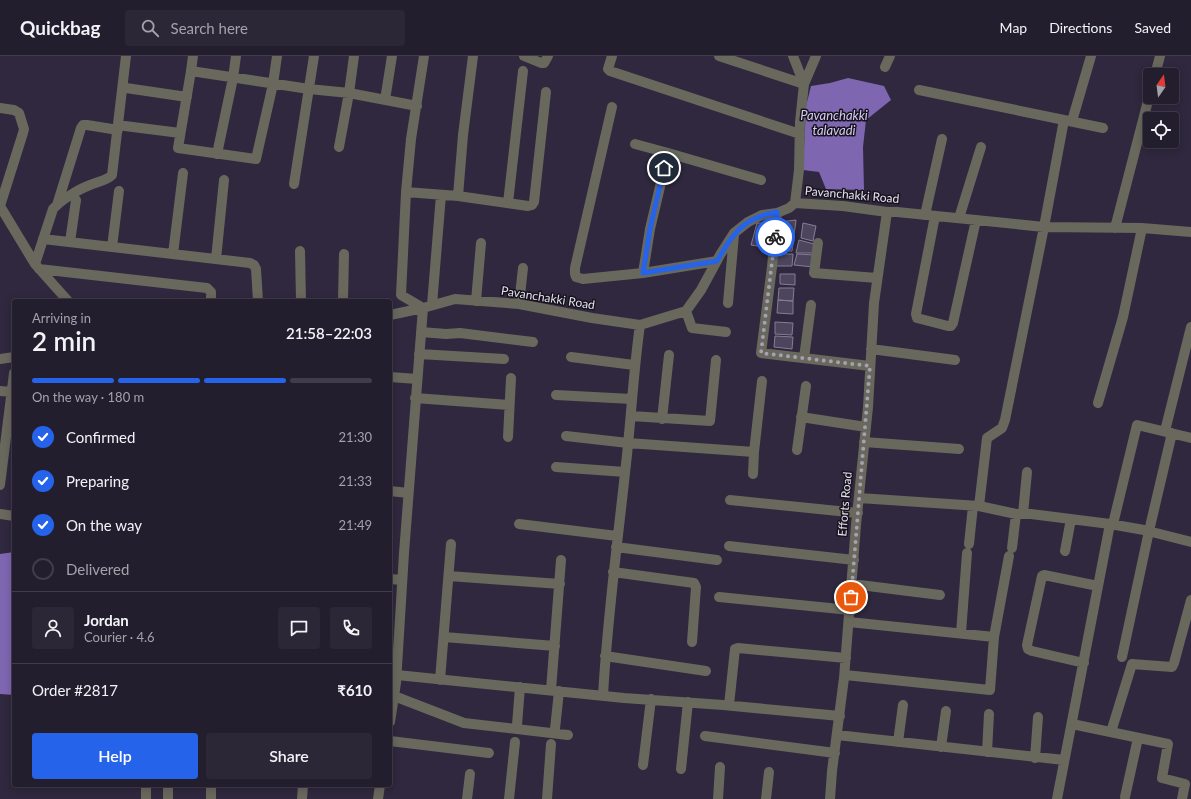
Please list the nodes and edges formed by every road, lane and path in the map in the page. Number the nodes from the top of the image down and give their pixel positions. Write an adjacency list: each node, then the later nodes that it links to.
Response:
1 (126, 56): 38 (street)
2 (194, 56): 21 (street)
3 (236, 56): 23 (street)
4 (277, 56): 24 (street)
5 (314, 56): 27 (street)
6 (354, 56): 30 (street)
7 (392, 56): 32 (street)
8 (424, 56): 34 (street)
9 (473, 56): 55 (street)
10 (524, 56): 11 (street)
11 (548, 56)
12 (612, 56): 41 (street)
13 (719, 56): 25 (street)
14 (793, 56): 25 (street)
15 (816, 56): 25 (street)
16 (890, 56): 19 (street)
17 (1091, 56): 37 (street)
18 (1160, 56): 20 (street)
19 (885, 67)
20 (1157, 68)
21 (191, 71): 23 (street); 31 (street)
22 (524, 71): 57 (street)
23 (233, 78): 24 (street); 47 (street)
24 (274, 84): 27 (street); 47 (street)
25 (804, 84): 41 (street)
26 (126, 88): 31 (street)
27 (309, 89): 30 (street); 51 (street)
28 (919, 90): 37 (street)
29 (546, 92): 57 (street)
30 (350, 93): 32 (street); 44 (street)
31 (187, 97): 40 (street)
32 (385, 100): 34 (street)
33 (1147, 104): 67 (street)
34 (417, 106): 53 (street)
35 (612, 107): 83 (street)
36 (0, 108): 60 (street)
37 (1068, 120): 39 (street); 66 (street)
38 (121, 128): 40 (street); 59 (street); 59 (street)
39 (1103, 128)
40 (180, 133): 47 (street)
41 (800, 134): 58 (street)
42 (942, 139): 63 (street)
43 (635, 144): 46 (street)
44 (339, 147)
45 (981, 147): 64 (street)
46 (668, 153): 50 (street); 83 (street)
47 (217, 154)
48 (183, 173): 77 (street)
49 (224, 180): 79 (street)
50 (761, 180)
51 (294, 184)
52 (119, 191): 75 (street)
53 (406, 192): 54 (street); 94 (street)
54 (441, 195): 55 (street); 94 (street)
55 (458, 196): 57 (street)
56 (76, 200): 72 (street)
57 (508, 203)
58 (795, 203): 61 (street, Pavanchakki Road); 62 (street, Pavanchakki Road)
59 (57, 205): 71 (street)
60 (0, 206): 81 (street)
61 (777, 212): 70 (street, Pavanchakki Road); 107 (street)
62 (887, 212): 63 (street, Pavanchakki Road); 84 (street, Efforts Road)
63 (930, 215): 64 (street, Pavanchakki Road); 65 (street)
64 (959, 218): 65 (street, Pavanchakki Road)
65 (976, 220): 66 (street, Pavanchakki Road)
66 (1044, 227): 67 (street, Pavanchakki Road); 149 (street)
67 (1115, 228): 68 (street, Pavanchakki Road)
68 (1142, 228): 69 (street, Pavanchakki Road); 124 (street)
69 (1191, 232)
70 (734, 233): 80 (street, Pavanchakki Road); 91 (street)
71 (43, 239): 72 (street); 81 (street)
72 (70, 242): 75 (street)
73 (481, 243): 90 (street)
74 (818, 244): 84 (street)
75 (112, 247): 77 (street)
76 (300, 252): 88 (street)
77 (173, 254): 79 (street)
78 (344, 254): 89 (street)
79 (216, 260): 87 (street)
80 (717, 261): 83 (street); 95 (street, Pavanchakki Road)
81 (37, 267): 85 (street); 86 (street)
82 (523, 268): 92 (street)
83 (643, 273)
84 (878, 278): 102 (street, Efforts Road)
85 (66, 299)
86 (211, 299)
87 (258, 299)
88 (301, 299)
89 (343, 299)
90 (476, 301): 92 (street, Pavanchakki Road); 94 (street, Pavanchakki Road)
91 (728, 303)
92 (519, 304): 97 (street, Pavanchakki Road)
93 (812, 305): 107 (street)
94 (428, 307): 96 (street, Pavanchakki Road); 99 (street)
95 (686, 311): 97 (street, Pavanchakki Road); 100 (street)
96 (392, 315)
97 (640, 325): 112 (street)
98 (1191, 327): 131 (street)
99 (421, 332): 101 (street); 103 (street)
100 (726, 332)
101 (533, 342)
102 (871, 349): 111 (street); 113 (street, Efforts Road)
103 (419, 354): 109 (street); 116 (street)
104 (669, 355): 128 (street)
105 (12, 357): 108 (street)
106 (571, 358): 112 (street)
107 (804, 358): 113 (street)
108 (0, 359)
109 (504, 359)
110 (716, 360): 128 (street)
111 (955, 360)
112 (634, 365): 123 (street)
113 (870, 366): 129 (street, Efforts Road)
114 (392, 377): 116 (street)
115 (511, 378): 125 (street)
116 (417, 379): 122 (street)
117 (762, 381): 139 (street)
118 (806, 386): 127 (street)
119 (0, 391): 120 (street)
120 (12, 392): 130 (street)
121 (556, 395): 123 (street)
122 (415, 398): 125 (street); 146 (street)
123 (632, 399): 126 (street)
124 (1098, 403)
125 (509, 405): 133 (street)
126 (631, 416): 128 (street); 136 (street)
127 (801, 417): 129 (street); 138 (street)
128 (662, 418)
129 (866, 427): 135 (street, Efforts Road)
130 (7, 431): 144 (street)
131 (1169, 432): 134 (street); 156 (street); 157 (street)
132 (566, 436): 136 (street)
133 (508, 437)
134 (1191, 438)
135 (864, 442): 137 (street); 147 (street, Efforts Road)
136 (628, 443): 139 (street); 141 (street)
137 (959, 449)
138 (797, 450)
139 (754, 452): 143 (street)
140 (556, 467): 141 (street)
141 (625, 472): 158 (street)
142 (1027, 472): 152 (street)
143 (753, 474)
144 (0, 485)
145 (392, 491): 146 (street)
146 (408, 493): 170 (street)
147 (859, 498): 149 (street); 151 (street, Efforts Road)
148 (730, 500): 151 (street)
149 (976, 506): 152 (street); 180 (street)
150 (0, 514): 153 (street)
151 (858, 514): 166 (street, Efforts Road)
152 (1019, 514): 154 (street); 182 (street)
153 (12, 516)
154 (1071, 519): 156 (street); 163 (street)
155 (519, 524): 158 (street)
156 (1111, 524): 157 (street); 173 (street)
157 (1149, 531): 159 (street); 186 (street)
158 (617, 536): 162 (street)
159 (1191, 542)
160 (451, 544): 168 (street)
161 (729, 546): 166 (street)
162 (616, 547): 165 (street); 167 (street)
163 (1065, 551)
164 (561, 560): 171 (street)
165 (717, 560)
166 (854, 560): 172 (street, Efforts Road)
167 (613, 572): 183 (street); 185 (street)
168 (449, 576): 171 (street); 181 (street)
169 (392, 579): 170 (street)
170 (402, 580): 190 (street)
171 (560, 584): 184 (street)
172 (852, 584): 174 (street); 177 (street, Efforts Road)
173 (1098, 586): 188 (street); 188 (street)
174 (940, 595)
175 (719, 597): 177 (street)
176 (1191, 600): 179 (street)
177 (850, 610): 178 (street, Efforts Road)
178 (849, 622): 180 (street); 187 (street, Efforts Road)
179 (1187, 628): 209 (street)
180 (961, 633): 182 (street)
181 (444, 637): 184 (street); 192 (street)
182 (994, 637): 191 (street)
183 (692, 642)
184 (555, 646): 194 (street)
185 (605, 656): 189 (street); 196 (street)
186 (1122, 657)
187 (846, 658): 191 (street, Efforts Road); 199 (street)
188 (1084, 664): 206 (street)
189 (706, 671)
190 (397, 675): 192 (street); 195 (street)
191 (844, 675): 204 (street, Efforts Road)
192 (440, 680): 193 (street)
193 (520, 687): 194 (street); 207 (street)
194 (555, 690): 196 (street); 208 (street)
195 (394, 696): 201 (street); 210 (street)
196 (603, 696): 197 (street)
197 (651, 699): 198 (street); 224 (street)
198 (688, 702): 199 (street); 226 (street)
199 (729, 705): 204 (street)
200 (903, 705): 216 (street)
201 (392, 709)
202 (946, 711): 218 (street)
203 (989, 714): 219 (street)
204 (840, 716): 211 (street, Efforts Road)
205 (1038, 717): 222 (street)
206 (1072, 724): 209 (street); 223 (street)
207 (517, 725)
208 (554, 729)
209 (1111, 732): 213 (street)
210 (568, 735)
211 (837, 735): 216 (street); 221 (street, Efforts Road)
212 (705, 736): 221 (street)
213 (1138, 738): 234 (street); 247 (street)
214 (392, 741): 220 (street)
215 (515, 742): 241 (street)
216 (898, 742): 218 (street)
217 (551, 744): 242 (street)
218 (941, 748): 219 (street)
219 (987, 752): 222 (street)
220 (490, 753)
221 (835, 753): 245 (street, Efforts Road)
222 (1035, 758): 223 (street)
223 (1064, 760): 246 (street)
224 (643, 765)
225 (720, 767): 243 (street)
226 (681, 769)
227 (769, 772): 244 (street)
228 (470, 774): 240 (street)
229 (146, 787): 235 (street)
230 (168, 787): 236 (street)
231 (211, 787): 237 (street)
232 (303, 787): 238 (street)
233 (380, 787): 239 (street)
234 (1125, 797)
235 (146, 799)
236 (168, 799)
237 (211, 799)
238 (302, 799)
239 (378, 799)
240 (467, 799)
241 (509, 799)
242 (547, 799)
243 (718, 799)
244 (766, 799)
245 (830, 799)
246 (1057, 799)
247 (1182, 799)

